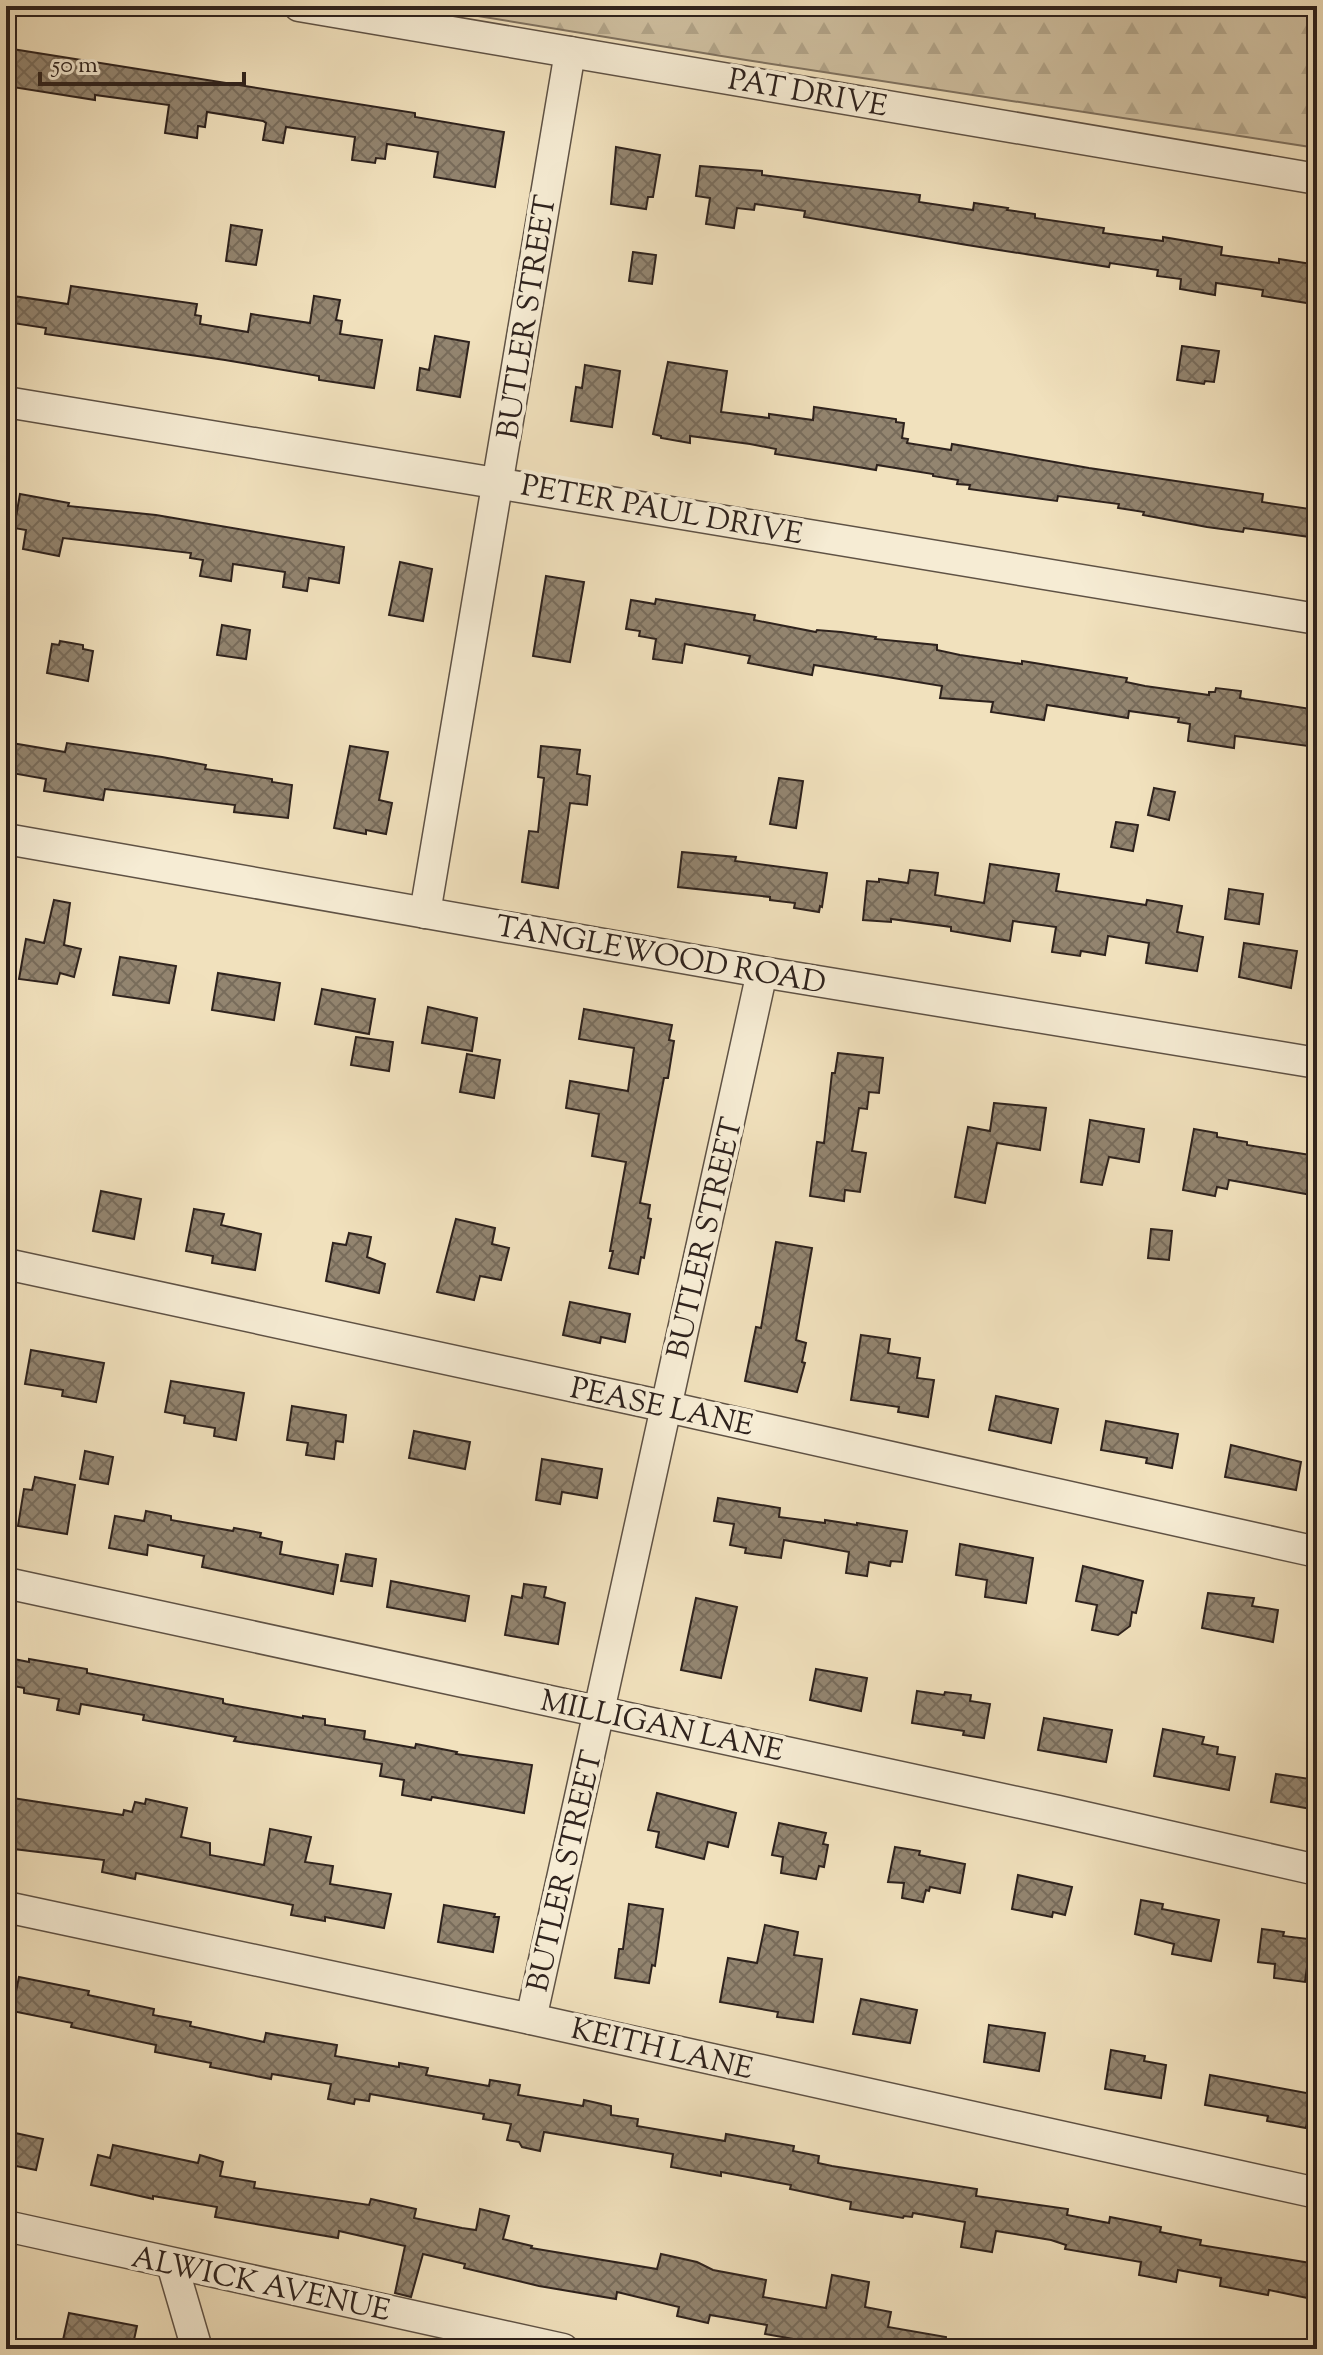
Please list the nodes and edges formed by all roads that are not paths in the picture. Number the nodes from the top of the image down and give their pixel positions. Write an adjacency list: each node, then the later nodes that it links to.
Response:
1 (299, 6): 2 (street, PAT DRIVE)
2 (570, 52): 3 (street, PAT DRIVE); 5 (street, BUTLER STREET)
3 (1317, 179)
4 (6, 402): 5 (street, PETER PAUL DRIVE)
5 (498, 481): 6 (street, PETER PAUL DRIVE); 8 (street, BUTLER STREET)
6 (1317, 619)
7 (6, 839): 8 (street, TANGLEWOOD ROAD)
8 (425, 913): 9 (street, TANGLEWOOD ROAD)
9 (762, 972): 10 (street, TANGLEWOOD ROAD); 12 (street, BUTLER STREET)
10 (1317, 1063)
11 (6, 1264): 12 (street, PEASE LANE)
12 (667, 1407): 13 (street, PEASE LANE); 15 (street, BUTLER STREET)
13 (1317, 1552)
14 (6, 1583): 15 (street, MILLIGAN LANE)
15 (600, 1712): 16 (street, MILLIGAN LANE); 18 (street, BUTLER STREET)
16 (1317, 1870)
17 (6, 1907): 18 (street, KEITH LANE)
18 (531, 2019): 19 (street, KEITH LANE)
19 (1317, 2193)
20 (6, 2226): 21 (street, ALWICK AVENUE)
21 (172, 2264): 22 (street); 23 (street, ALWICK AVENUE)
22 (197, 2349)
23 (563, 2349)

